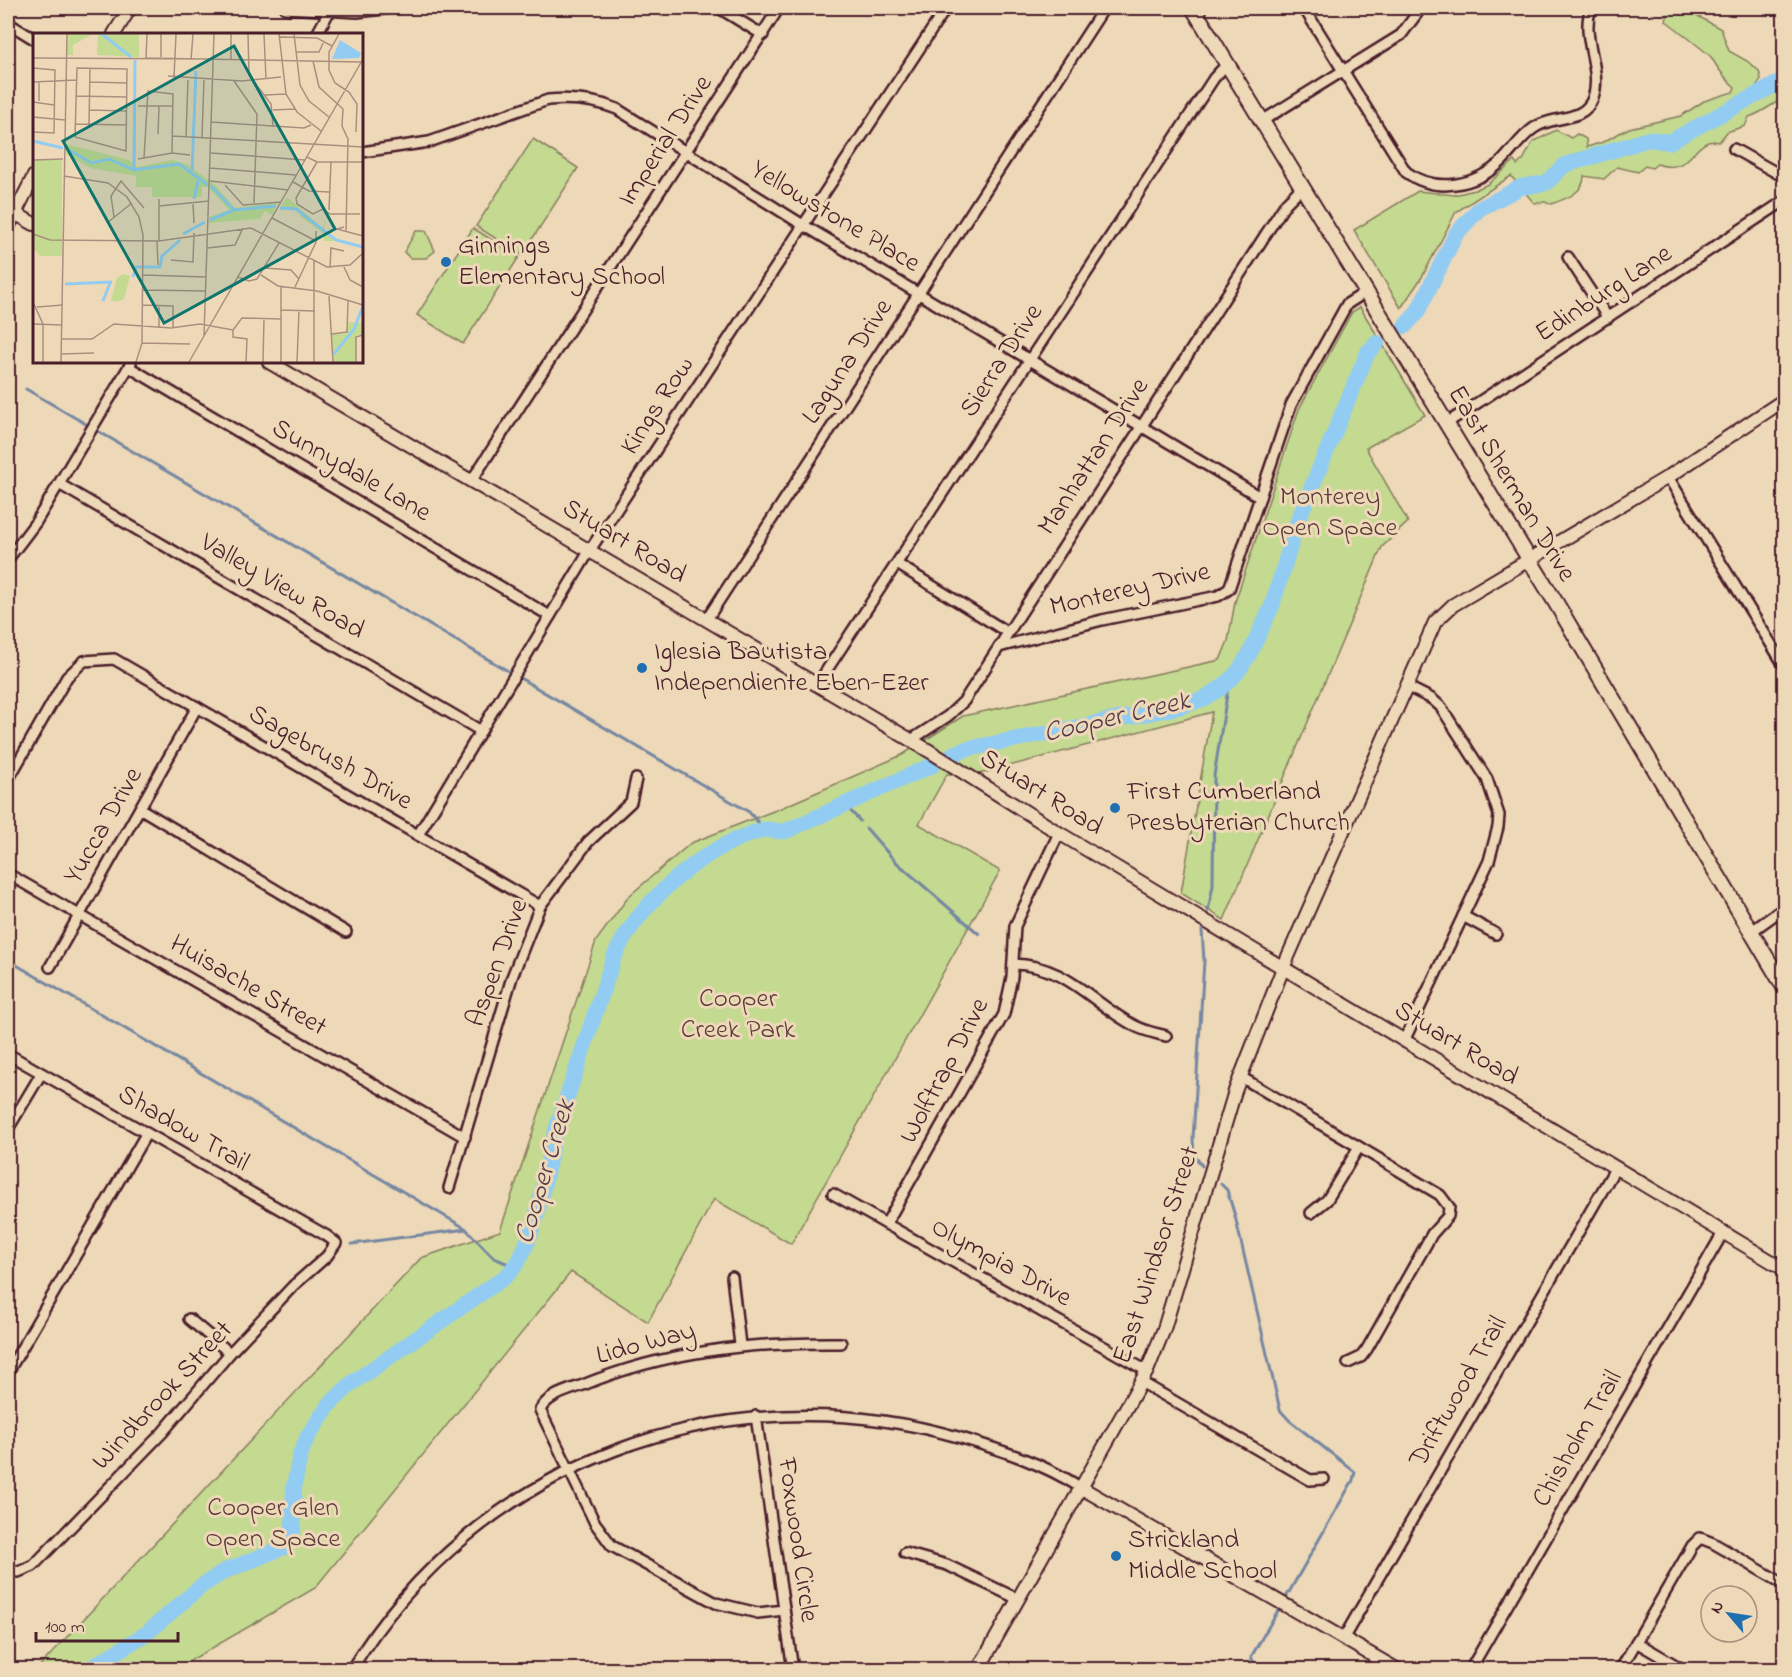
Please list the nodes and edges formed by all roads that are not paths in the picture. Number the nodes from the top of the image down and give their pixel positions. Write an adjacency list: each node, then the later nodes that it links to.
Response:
1 (130, 8): 14 (street)
2 (285, 8): 12 (street)
3 (393, 8): 12 (street)
4 (719, 8): 16 (street)
5 (779, 8): 16 (street, Imperial Drive)
6 (946, 8): 30 (street, Kings Row)
7 (1104, 8): 34 (street, Laguna Drive)
8 (1193, 8): 18 (main road, East Sherman Drive)
9 (1304, 8): 19 (street)
10 (1421, 8): 19 (street)
11 (1591, 8): 19 (street)
12 (330, 9): 15 (street)
13 (8, 23): 17 (street)
14 (115, 33)
15 (318, 33)
16 (763, 35): 22 (street, Imperial Drive)
17 (33, 38)
18 (1227, 64): 20 (main road, East Sherman Drive); 36 (street, Sierra Drive)
19 (1343, 71): 20 (street)
20 (1262, 121): 26 (main road, East Sherman Drive)
21 (1734, 149): 24 (street)
22 (686, 151): 23 (street, Yellowstone Place); 30 (street, Yellowstone Place); 43 (street, Imperial Drive)
23 (363, 152)
24 (1785, 177)
25 (33, 178): 28 (street)
26 (1303, 186): 33 (main road, East Sherman Drive); 41 (street, Manhattan Drive)
27 (1785, 201): 35 (street, Edinburg Lane)
28 (10, 212): 29 (street); 31 (street)
29 (33, 224)
30 (804, 226): 34 (street, Yellowstone Place); 46 (street, Kings Row)
31 (8, 227)
32 (1568, 257): 35 (street)
33 (1366, 292): 40 (main road, East Sherman Drive); 45 (street, Monterey Drive)
34 (920, 294): 36 (street, Yellowstone Place); 51 (street, Laguna Drive)
35 (1608, 318): 40 (street, Edinburg Lane)
36 (1030, 360): 41 (street, Yellowstone Place); 49 (street, Sierra Drive)
37 (271, 363): 43 (street, Stuart Road)
38 (130, 364): 44 (street); 50 (street, Sunnydale Lane)
39 (1785, 400): 42 (street, East Windsor Street)
40 (1447, 423): 48 (main road, East Sherman Drive)
41 (1141, 426): 45 (street, Yellowstone Place); 52 (street, Manhattan Drive)
42 (1668, 477): 48 (street, East Windsor Street); 54 (street)
43 (472, 480): 46 (street, Stuart Road)
44 (59, 484): 47 (street); 58 (street, Valley View Road)
45 (1260, 497): 53 (street, Monterey Drive)
46 (590, 550): 50 (street, Kings Row); 51 (street, Stuart Road)
47 (8, 559)
48 (1527, 560): 56 (street, East Windsor Street); 70 (main road, East Sherman Drive)
49 (897, 564): 52 (street); 55 (street, Sierra Drive)
50 (550, 616): 58 (street, Kings Row)
51 (707, 619): 55 (street, Stuart Road)
52 (1007, 632): 53 (street, Manhattan Drive)
53 (999, 647): 59 (street, Manhattan Drive)
54 (1785, 665)
55 (817, 685): 59 (street, Stuart Road)
56 (1406, 686): 69 (street); 75 (street, East Windsor Street)
57 (197, 707): 61 (street, Sagebrush Drive); 62 (street, Yucca Drive); 64 (street, Sagebrush Drive)
58 (481, 731): 64 (street, Kings Row)
59 (911, 740): 63 (street, Stuart Road)
60 (636, 779): 66 (street, Aspen Drive)
61 (8, 780)
62 (141, 809): 68 (street, Yucca Drive); 71 (street)
63 (1059, 833): 73 (street, Wolftrap Drive); 75 (street, Stuart Road)
64 (418, 835): 66 (street, Sagebrush Drive)
65 (8, 874): 68 (street, Huisache Street)
66 (540, 906): 84 (street, Aspen Drive)
67 (1785, 908): 70 (street)
68 (79, 914): 74 (street, Yucca Drive); 84 (street, Huisache Street)
69 (1463, 916): 72 (street); 78 (street)
70 (1752, 931): 76 (main road, East Sherman Drive)
71 (346, 932)
72 (1496, 934)
73 (1013, 964): 77 (street); 90 (street, Wolftrap Drive)
74 (50, 967)
75 (1283, 968): 78 (street, Stuart Road); 81 (street, East Windsor Street)
76 (1785, 987)
77 (1166, 1036)
78 (1404, 1041): 86 (street, Stuart Road)
79 (8, 1054): 80 (street, Shadow Trail)
80 (41, 1074): 82 (street); 83 (street, Shadow Trail)
81 (1241, 1077): 85 (street); 101 (street, East Windsor Street)
82 (8, 1129)
83 (146, 1134): 92 (street, Shadow Trail); 100 (street)
84 (465, 1137): 87 (street, Aspen Drive)
85 (1359, 1147): 89 (street); 99 (street)
86 (1616, 1167): 91 (street, Stuart Road); 111 (street, Driftwood Trail)
87 (449, 1188)
88 (833, 1194): 90 (street, Olympia Drive)
89 (1311, 1213)
90 (886, 1224): 101 (street, Olympia Drive)
91 (1724, 1231): 93 (street, Stuart Road); 117 (street, Chisholm Trail)
92 (336, 1243): 98 (street, Windbrook Street)
93 (1785, 1269)
94 (732, 1276): 97 (street)
95 (189, 1319): 98 (street)
96 (841, 1343): 97 (street, Lido Way)
97 (740, 1345): 103 (street, Lido Way)
98 (230, 1353): 107 (street, Windbrook Street)
99 (1348, 1363)
100 (8, 1372)
101 (1144, 1376): 104 (street, Olympia Drive); 105 (street, East Windsor Street)
102 (756, 1416): 103 (street); 105 (street); 110 (street, Foxwood Circle)
103 (569, 1471): 110 (street); 113 (street)
104 (1324, 1479)
105 (1080, 1487): 109 (street, East Windsor Street); 111 (street)
106 (905, 1553): 109 (street)
107 (8, 1568)
108 (1785, 1584): 112 (street)
109 (1018, 1599): 115 (street, East Windsor Street)
110 (784, 1610): 114 (street, Foxwood Circle)
111 (1342, 1639): 116 (street)
112 (1636, 1642): 118 (street); 119 (street)
113 (351, 1670)
114 (793, 1670)
115 (978, 1670)
116 (1398, 1670)
117 (1470, 1670)
118 (1620, 1670)
119 (1684, 1670)

